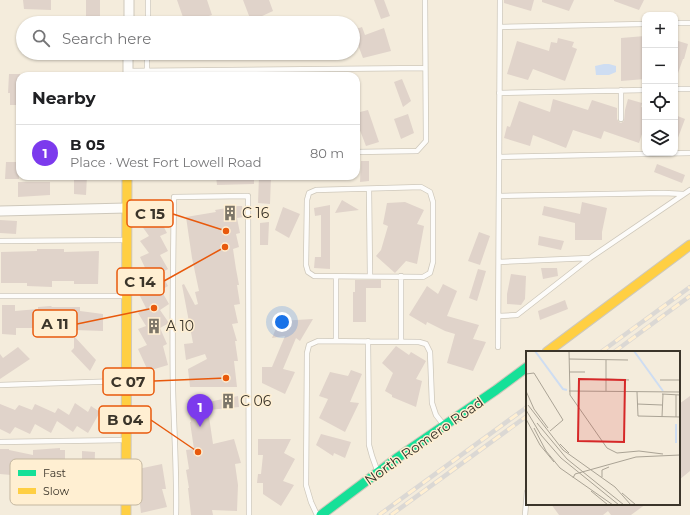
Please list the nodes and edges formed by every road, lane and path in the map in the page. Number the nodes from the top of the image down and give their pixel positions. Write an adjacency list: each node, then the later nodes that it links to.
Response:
1 (129, 0): 5 (street)
2 (148, 0): 6 (lane)
3 (425, 0): 13 (lane)
4 (500, 0): 10 (lane)
5 (128, 16)
6 (148, 16)
7 (678, 23): 8 (lane)
8 (690, 23)
9 (642, 24): 10 (lane)
10 (500, 27): 21 (lane)
11 (128, 60): 14 (street)
12 (147, 60): 15 (lane)
13 (425, 68): 16 (lane); 23 (lane)
14 (128, 72)
15 (147, 72)
16 (203, 72)
17 (678, 89): 18 (lane)
18 (690, 89)
19 (621, 90): 20 (lane); 21 (lane); 22 (lane)
20 (642, 90)
21 (499, 94): 25 (lane)
22 (621, 118)
23 (360, 152)
24 (690, 153): 25 (lane)
25 (499, 157): 30 (lane)
26 (127, 180): 31 (street)
27 (369, 189): 38 (lane); 39 (lane); 40 (lane)
28 (690, 190): 29 (lane)
29 (684, 194): 30 (lane); 36 (lane)
30 (499, 196): 37 (lane)
31 (127, 208): 32 (street); 33 (street)
32 (0, 211)
33 (127, 240): 34 (lane); 42 (street)
34 (0, 241)
35 (690, 245): 48 (street)
36 (590, 258): 37 (lane); 43 (lane)
37 (499, 262): 43 (lane)
38 (336, 276): 39 (lane); 44 (lane)
39 (370, 276): 40 (lane)
40 (401, 276): 46 (lane)
41 (0, 296): 42 (lane)
42 (127, 296): 50 (street)
43 (499, 316): 47 (lane)
44 (336, 340): 45 (lane); 60 (lane)
45 (368, 341): 46 (lane); 56 (lane)
46 (401, 342): 52 (lane)
47 (498, 347)
48 (548, 351)
49 (526, 368): 52 (street, North Romero Road)
50 (127, 381): 51 (lane); 53 (street)
51 (0, 385)
52 (444, 425): 56 (street, North Romero Road)
53 (126, 440): 54 (lane); 55 (street)
54 (0, 442)
55 (126, 459)
56 (378, 472): 61 (street, North Romero Road)
57 (526, 504): 62 (lane)
58 (176, 515): 59 (lane)
59 (249, 515)
60 (317, 515)
61 (321, 515)
62 (525, 515)

